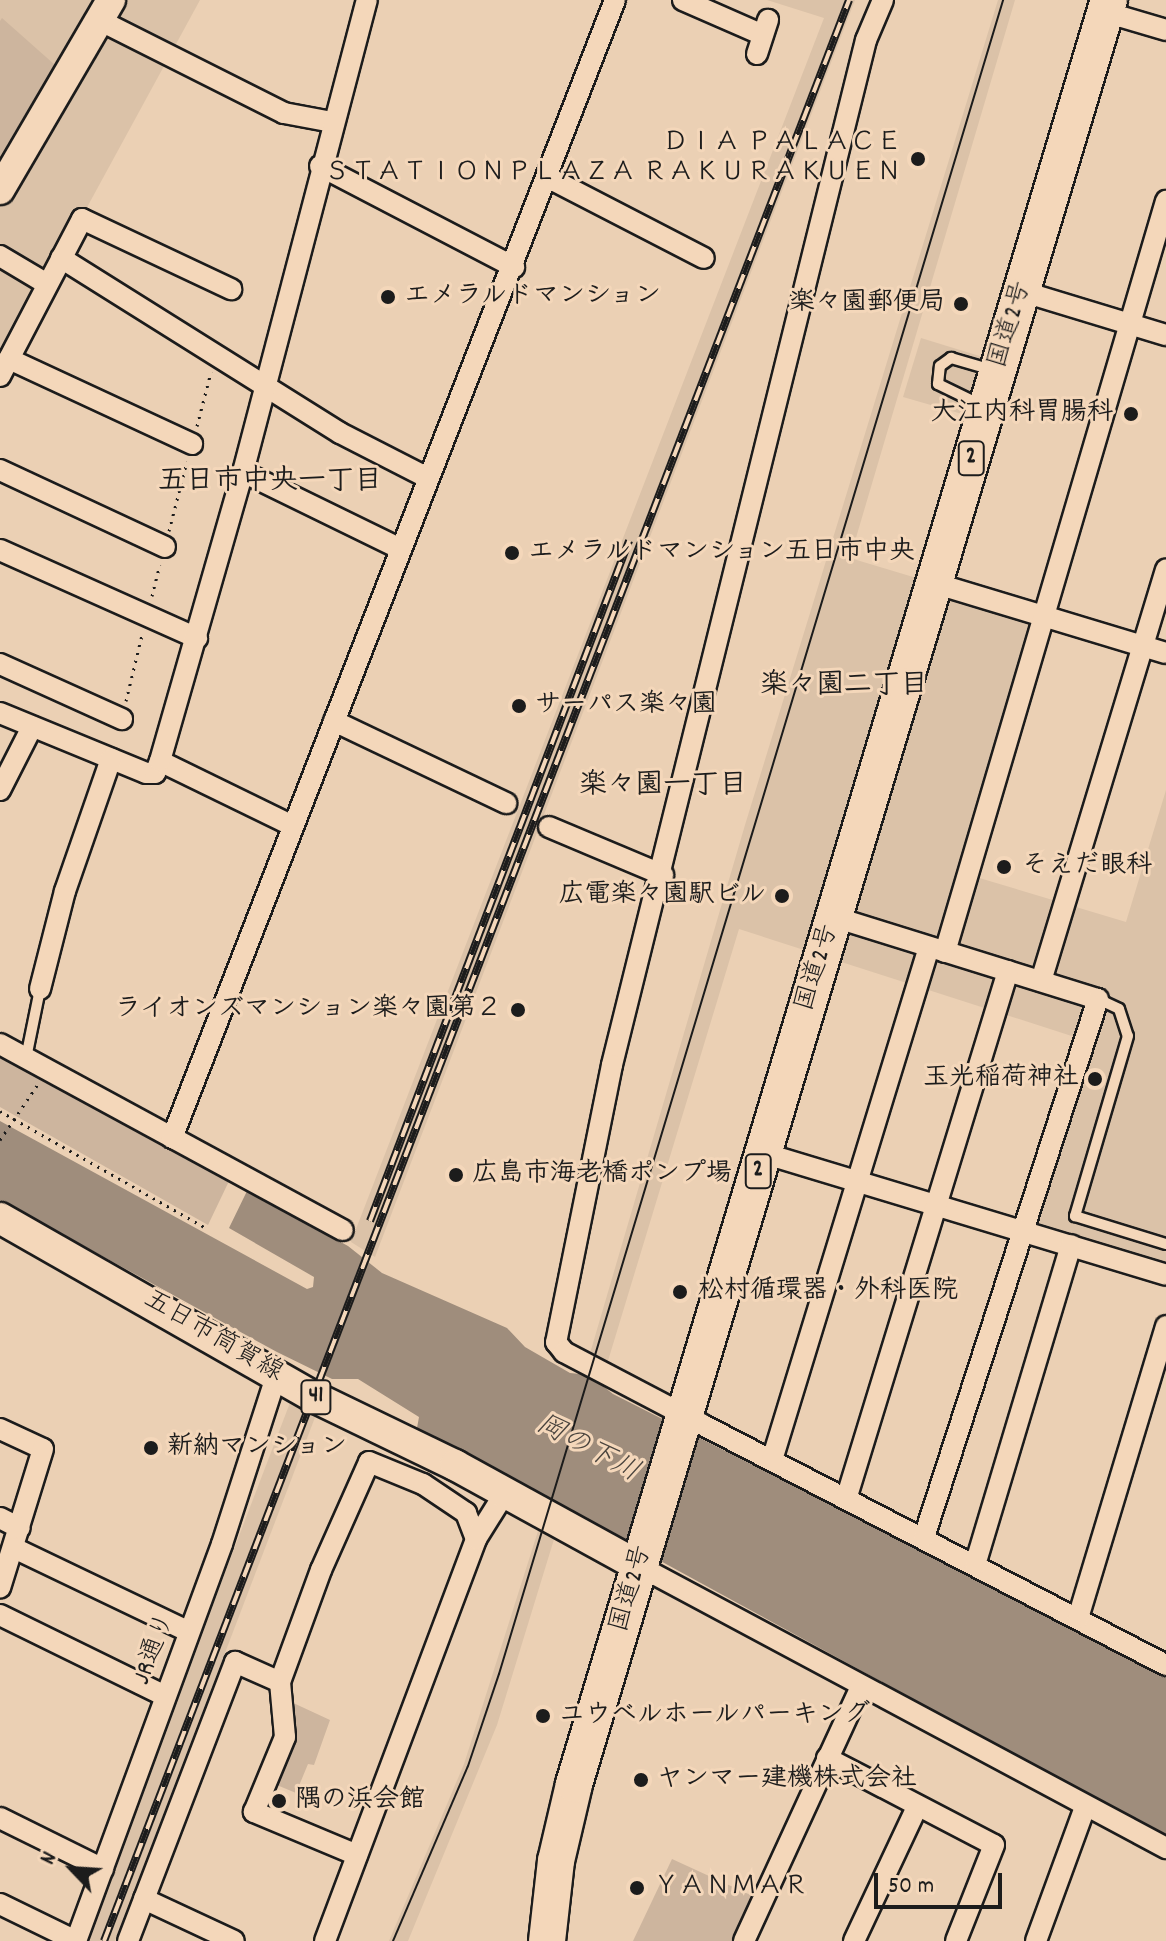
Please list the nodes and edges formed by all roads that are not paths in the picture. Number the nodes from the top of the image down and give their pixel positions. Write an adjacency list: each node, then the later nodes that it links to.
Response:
1 (367, 0): 9 (street)
2 (615, 0): 11 (street)
3 (683, 0): 8 (street)
4 (883, 0): 51 (street)
5 (1107, 6): 7 (street); 20 (highway, 国道2号 / 2)
6 (105, 10): 9 (street); 12 (street)
7 (1166, 30)
8 (763, 36)
9 (332, 122): 10 (street)
10 (320, 166): 17 (street); 25 (street)
11 (549, 178): 16 (street); 17 (street)
12 (0, 190)
13 (1166, 201): 21 (street)
14 (0, 256): 18 (street)
15 (61, 258): 18 (street); 19 (street); 25 (street)
16 (704, 258)
17 (514, 267): 30 (street)
18 (47, 284): 23 (street)
19 (231, 289)
20 (1021, 291): 21 (street); 24 (highway, 国道2号 / 2)
21 (1129, 324): 22 (street); 36 (street)
22 (1166, 335)
23 (4, 367): 27 (street)
24 (997, 371): 26 (highway, 国道2号 / 2); 26 (lane)
25 (267, 385): 29 (street); 30 (street)
26 (986, 408): 35 (highway, 国道2号 / 2)
27 (192, 444)
28 (0, 470): 31 (street)
29 (243, 472): 32 (street); 37 (street)
30 (428, 478): 32 (street)
31 (165, 547)
32 (401, 549): 43 (street)
33 (0, 550): 37 (street)
34 (1166, 570): 38 (street)
35 (934, 583): 36 (street); 52 (highway, 国道2号 / 2)
36 (1043, 617): 38 (street); 53 (street)
37 (197, 638): 46 (street)
38 (1143, 646): 39 (street); 55 (street)
39 (1166, 653)
40 (0, 664): 42 (street)
41 (0, 713): 44 (street)
42 (122, 719)
43 (334, 721): 48 (street); 49 (street)
44 (32, 727): 45 (street); 47 (street)
45 (111, 759): 46 (street); 56 (street)
46 (160, 761): 49 (street)
47 (0, 790)
48 (506, 803)
49 (293, 826): 60 (street)
50 (549, 827): 51 (street)
51 (663, 875): 72 (street)
52 (834, 917): 53 (street); 61 (highway, 国道2号 / 2)
53 (937, 950): 54 (street); 62 (street)
54 (1008, 971): 55 (street); 63 (street)
55 (1041, 981): 57 (street)
56 (40, 989): 59 (lane)
57 (1098, 999): 65 (street); 67 (lane)
58 (0, 1044): 59 (street)
59 (26, 1058): 60 (street)
60 (172, 1138): 66 (street)
61 (763, 1153): 62 (street); 72 (highway, 国道2号 / 2)
62 (858, 1180): 63 (street); 75 (street)
63 (937, 1204): 65 (street); 78 (street)
64 (0, 1218): 71 (main road, 五日市筒賀線 / 41)
65 (1023, 1229): 68 (street); 82 (street)
66 (343, 1230)
67 (1166, 1244)
68 (1071, 1245): 69 (street); 85 (street)
69 (1166, 1275)
70 (1166, 1326): 88 (street)
71 (277, 1374): 74 (main road, 五日市筒賀線 / 41); 89 (street, JR通り)
72 (683, 1420): 75 (street); 84 (highway, 国道2号 / 2)
73 (0, 1429): 80 (street)
74 (436, 1455): 76 (street); 77 (main road, 五日市筒賀線 / 41)
75 (772, 1460): 78 (street)
76 (423, 1484): 81 (street); 91 (street)
77 (506, 1491): 81 (street); 84 (main road, 五日市筒賀線 / 41)
78 (847, 1496): 82 (street)
79 (0, 1518): 80 (street)
80 (20, 1528): 83 (street)
81 (480, 1535): 99 (street)
82 (924, 1537): 85 (street)
83 (14, 1548): 86 (street); 89 (street)
84 (641, 1558): 92 (street); 107 (highway, 国道2号 / 2)
85 (975, 1565): 88 (street)
86 (0, 1588)
87 (0, 1615): 93 (street)
88 (1078, 1618): 90 (street)
89 (189, 1632): 93 (street, JR通り)
90 (1166, 1665)
91 (280, 1682): 99 (street); 101 (street)
92 (861, 1687): 94 (street); 96 (street)
93 (165, 1696): 100 (street, JR通り)
94 (827, 1758): 95 (street); 108 (street)
95 (917, 1807): 109 (street); 110 (street)
96 (1085, 1807): 98 (street); 111 (street)
97 (0, 1818): 100 (street)
98 (1166, 1848)
99 (357, 1855): 106 (street)
100 (103, 1869): 103 (street, JR通り)
101 (144, 1899): 104 (street); 105 (street)
102 (0, 1904): 103 (street)
103 (76, 1941)
104 (128, 1941)
105 (234, 1941)
106 (325, 1941)
107 (547, 1941)
108 (744, 1941)
109 (854, 1941)
110 (956, 1941)
111 (1036, 1941)

